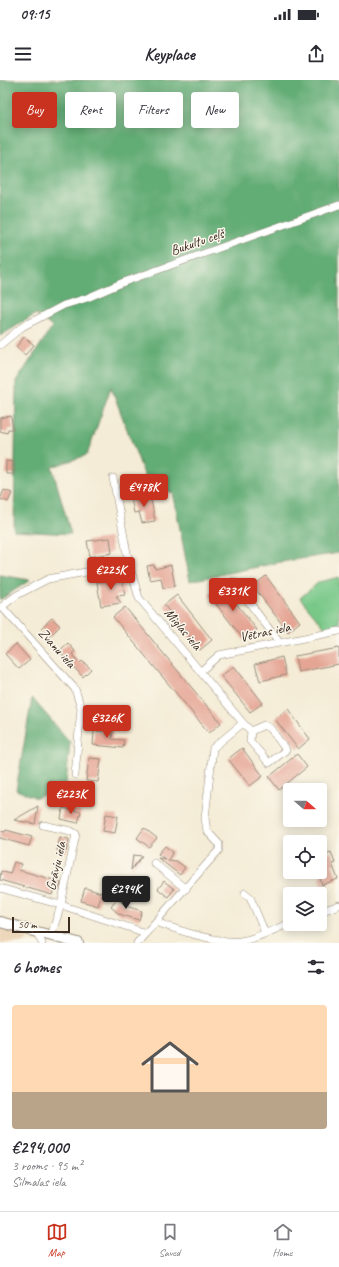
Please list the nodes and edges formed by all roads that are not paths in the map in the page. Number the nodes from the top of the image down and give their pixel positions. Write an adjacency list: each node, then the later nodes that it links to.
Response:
1 (339, 205): 2 (street, Bukultu ceļš)
2 (0, 345)
3 (113, 478): 4 (street, Miglas iela)
4 (129, 564): 6 (street); 9 (street, Miglas iela)
5 (233, 581): 8 (street)
6 (1, 608): 10 (street, Zvanu iela)
7 (339, 630): 8 (street, Vētras iela)
8 (279, 642): 9 (street, Vētras iela)
9 (201, 671): 12 (street, Miglas iela)
10 (81, 711): 11 (street); 14 (street, Zvanu iela)
11 (117, 718)
12 (243, 723): 13 (street, Miglas iela); 18 (street)
13 (251, 731): 13 (street)
14 (75, 775)
15 (43, 825): 20 (street, Grāvju iela)
16 (154, 863): 18 (street)
17 (0, 888): 20 (street)
18 (186, 888): 24 (street)
19 (245, 893): 28 (street)
20 (61, 905): 27 (street); 29 (street, Grāvju iela)
21 (339, 905): 22 (street)
22 (327, 909)
23 (0, 922): 26 (street)
24 (156, 922): 27 (street); 28 (street)
25 (283, 926): 28 (street)
26 (38, 933): 29 (street); 30 (street)
27 (146, 933): 32 (street)
28 (265, 933)
29 (51, 936): 31 (street)
30 (42, 943)
31 (78, 943)
32 (137, 943)

